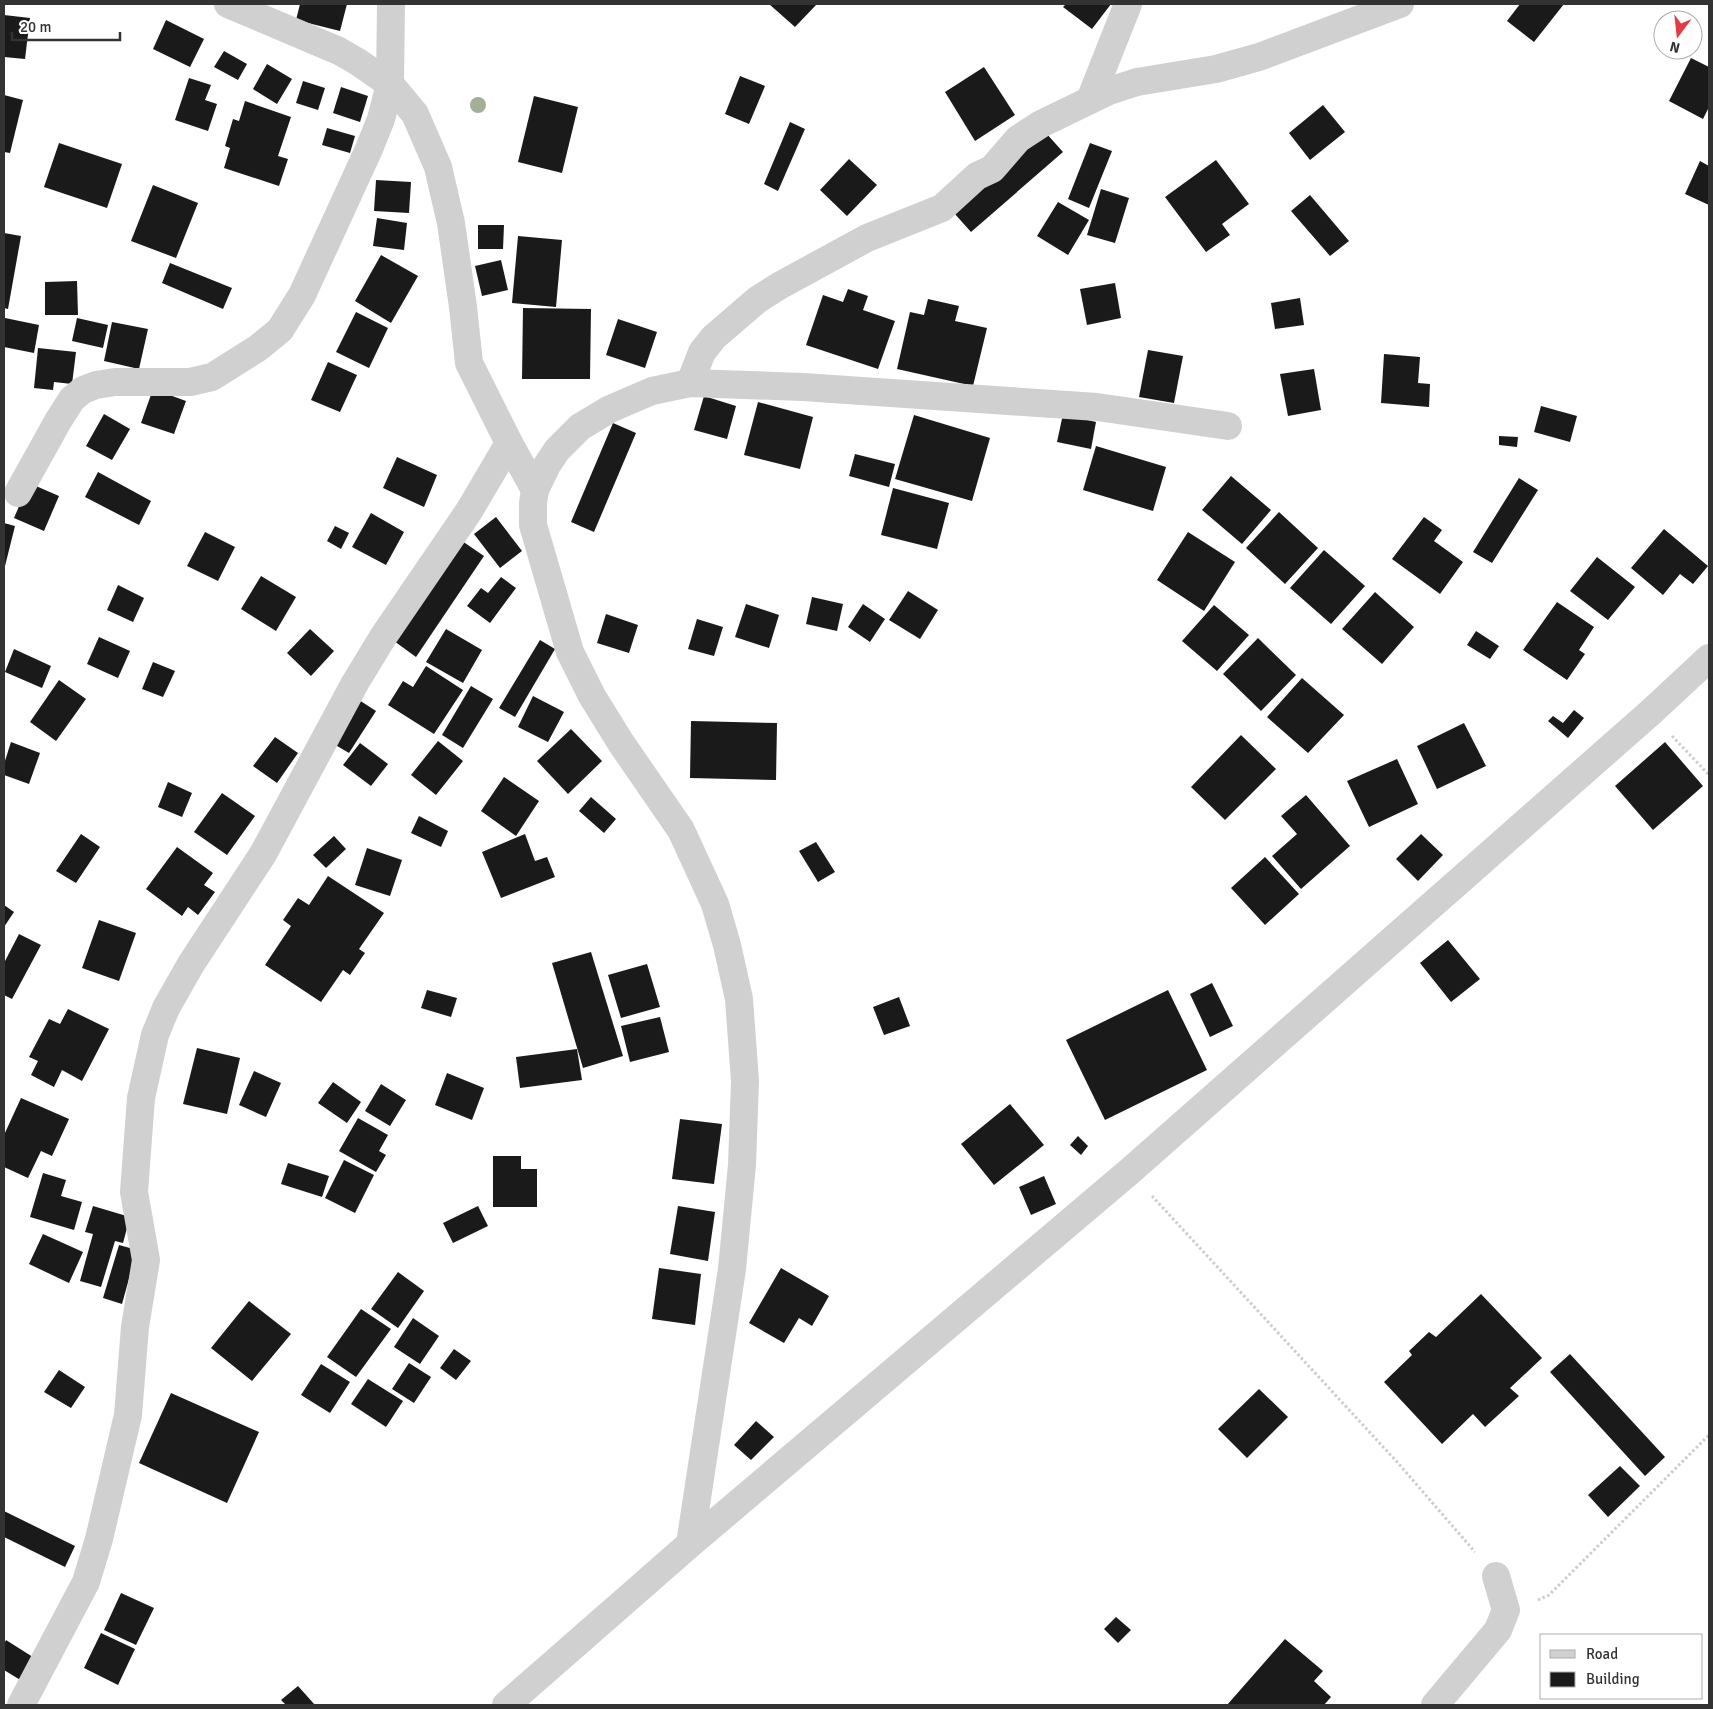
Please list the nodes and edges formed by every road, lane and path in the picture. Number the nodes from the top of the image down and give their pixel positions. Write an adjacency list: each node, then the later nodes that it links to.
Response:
1 (228, 4): 5 (street)
2 (391, 4): 5 (street)
3 (1128, 4): 6 (street)
4 (1400, 4): 6 (street)
5 (390, 84): 9 (street); 11 (street)
6 (1090, 100): 7 (street)
7 (690, 383): 8 (street); 10 (street)
8 (1228, 426)
9 (509, 443): 10 (street); 19 (street)
10 (536, 490): 17 (street)
11 (18, 493)
12 (1709, 658): 13 (street)
13 (1651, 712): 14 (path); 15 (street)
14 (1709, 776)
15 (1130, 1171): 17 (street); 18 (path)
16 (1709, 1436): 18 (path)
17 (690, 1544): 20 (street)
18 (1496, 1576): 21 (street)
19 (21, 1705)
20 (506, 1705)
21 (1435, 1705)

